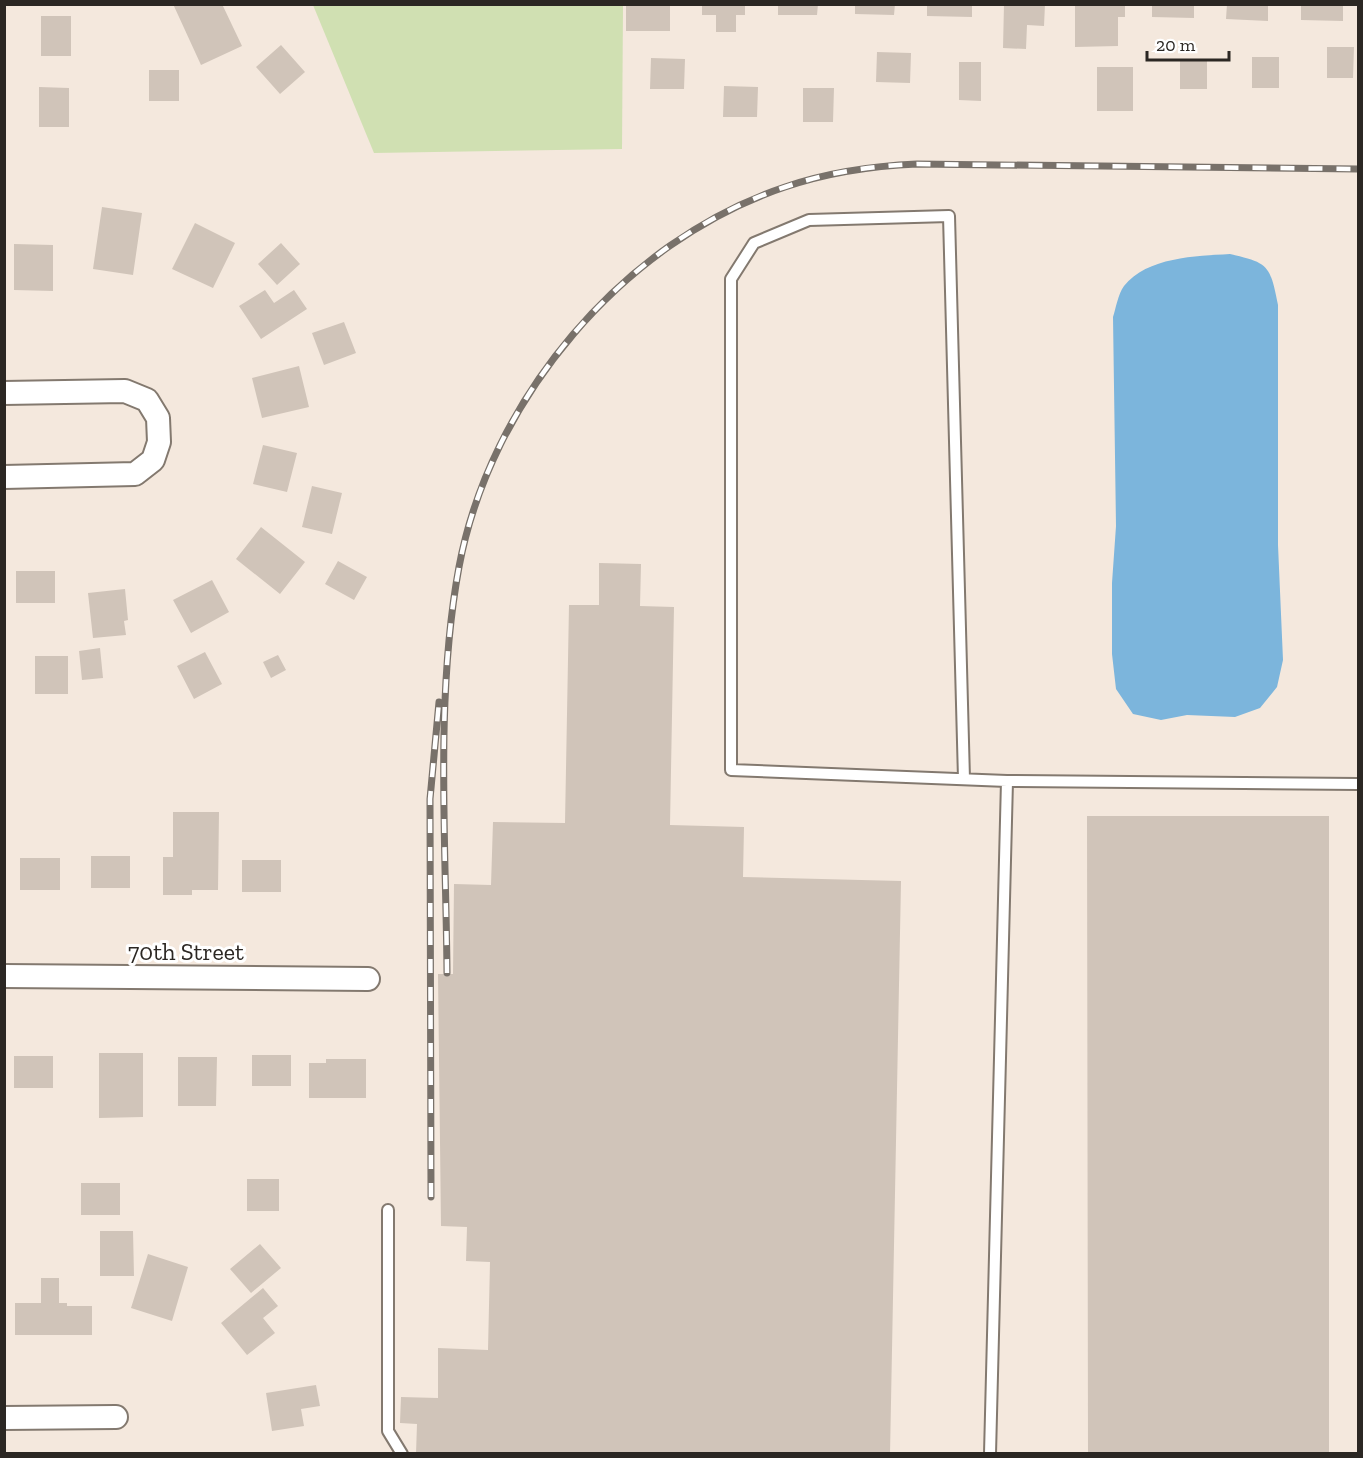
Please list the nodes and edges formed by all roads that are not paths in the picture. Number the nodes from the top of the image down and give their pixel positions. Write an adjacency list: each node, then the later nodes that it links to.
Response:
1 (4, 393): 2 (street)
2 (4, 477)
3 (964, 779): 3 (lane); 4 (lane)
4 (1007, 781): 5 (lane); 12 (lane)
5 (1359, 784)
6 (4, 976): 7 (street, 70th Street)
7 (368, 979)
8 (388, 1210): 11 (lane)
9 (116, 1417): 10 (street)
10 (4, 1418)
11 (402, 1454)
12 (990, 1454)

